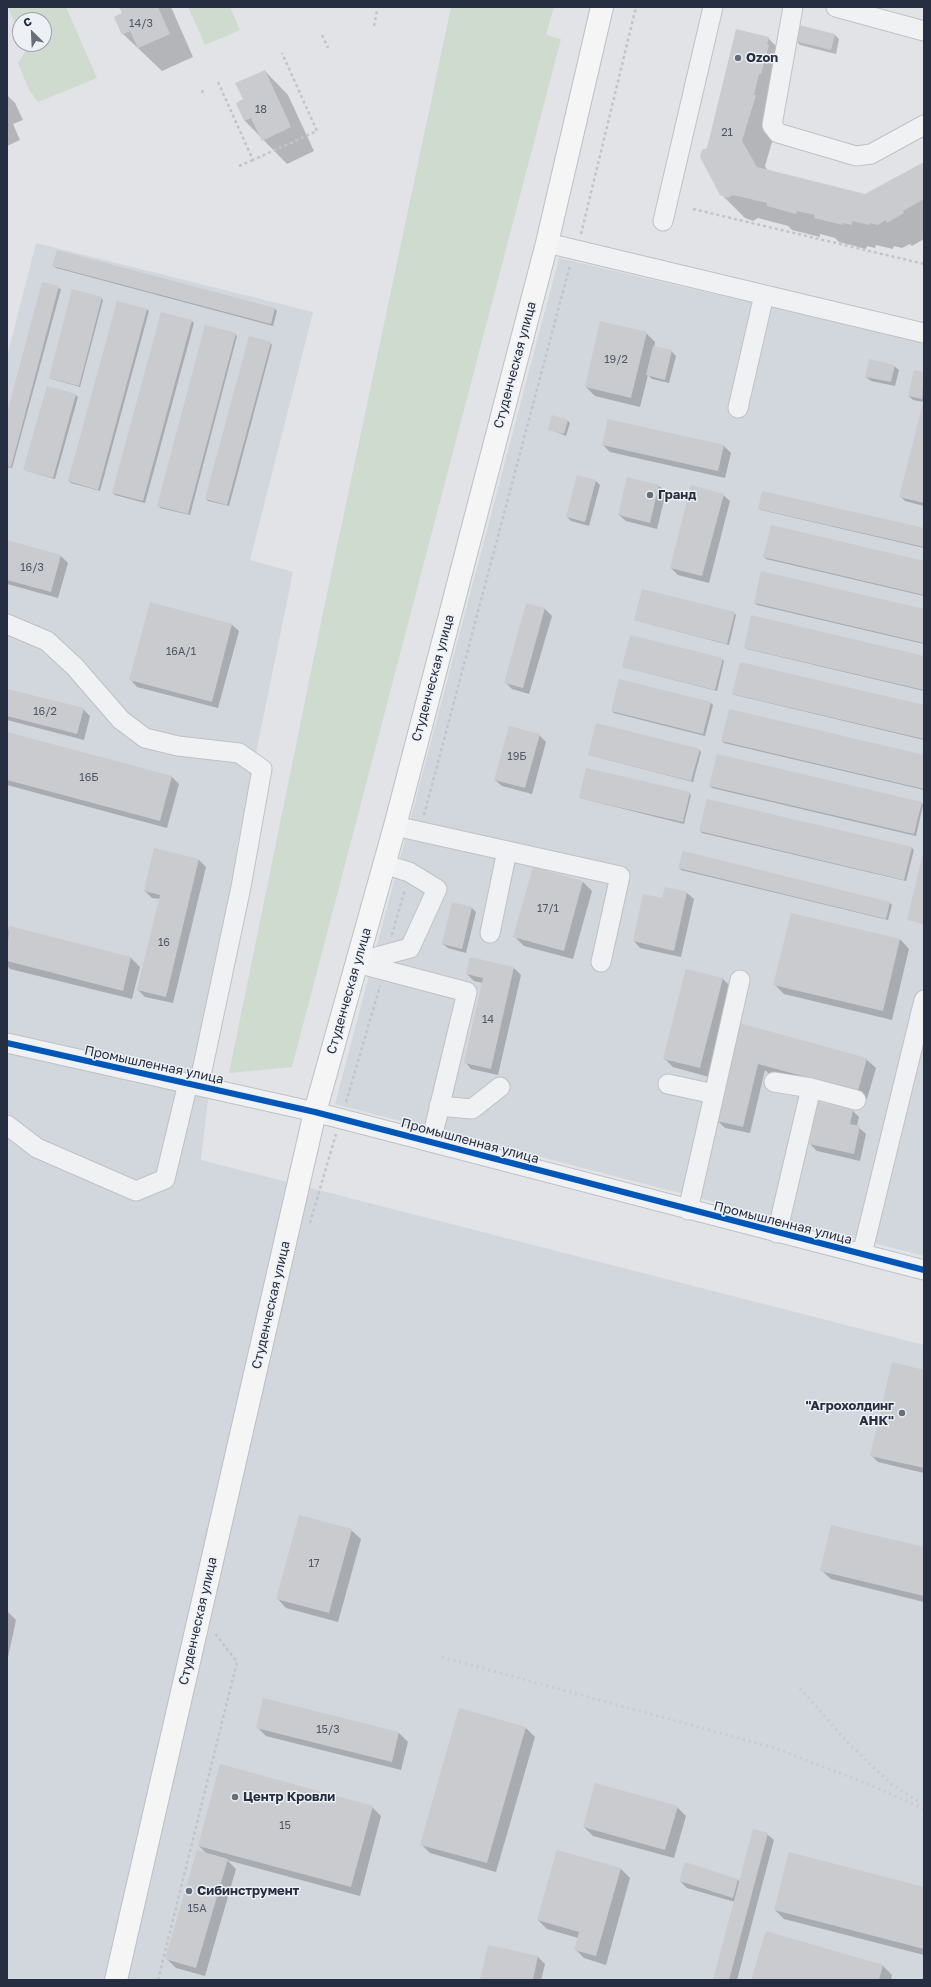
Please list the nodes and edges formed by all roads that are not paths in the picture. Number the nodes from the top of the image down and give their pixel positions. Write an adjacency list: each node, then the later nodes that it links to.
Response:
1 (602, 7): 8 (main road, Студенческая улица)
2 (712, 7): 7 (street)
3 (793, 7): 6 (street)
4 (836, 7): 5 (street)
5 (924, 31)
6 (924, 125)
7 (663, 221)
8 (547, 243): 9 (street); 13 (main road, Студенческая улица)
9 (764, 295): 10 (street); 11 (street)
10 (924, 333)
11 (738, 408)
12 (7, 624): 24 (street)
13 (395, 826): 14 (street); 15 (main road, Студенческая улица)
14 (507, 851): 16 (street); 18 (street)
15 (384, 864): 17 (street); 19 (main road, Студенческая улица)
16 (490, 933)
17 (386, 962): 19 (street); 30 (street)
18 (601, 962)
19 (356, 963): 31 (main road, Студенческая улица)
20 (740, 980): 28 (street)
21 (924, 1000): 36 (street)
22 (7, 1043): 24 (street, Промышленная улица)
23 (774, 1082): 27 (street)
24 (193, 1084): 31 (street, Промышленная улица); 32 (street, Промышленная улица)
25 (668, 1084): 28 (street)
26 (500, 1087): 30 (street)
27 (811, 1088): 29 (street); 35 (street)
28 (714, 1094): 34 (street)
29 (856, 1100)
30 (439, 1106): 33 (street)
31 (315, 1112): 33 (street, Промышленная улица); 38 (main road, Студенческая улица)
32 (7, 1125)
33 (430, 1142): 34 (street, Промышленная улица)
34 (688, 1210): 35 (street, Промышленная улица)
35 (777, 1233): 36 (street, Промышленная улица)
36 (862, 1254): 37 (street, Промышленная улица)
37 (924, 1270)
38 (116, 1980)

